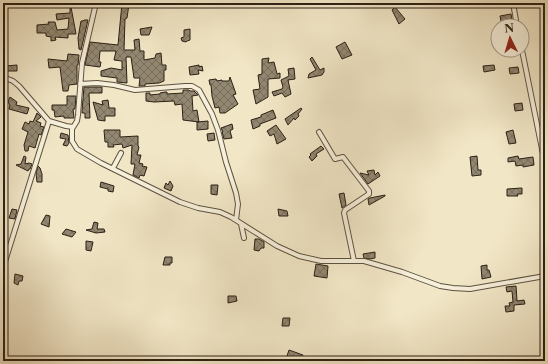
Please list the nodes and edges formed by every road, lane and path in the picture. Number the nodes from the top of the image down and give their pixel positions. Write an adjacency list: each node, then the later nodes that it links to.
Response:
1 (96, 3): 6 (street)
2 (513, 3): 3 (street)
3 (516, 18)
4 (524, 58): 11 (street)
5 (3, 77): 7 (street)
6 (80, 84): 8 (street); 13 (street)
7 (49, 121): 8 (street); 17 (street)
8 (72, 127): 12 (street)
9 (319, 132): 16 (street)
10 (121, 153): 12 (street)
11 (545, 164)
12 (113, 168): 13 (street)
13 (236, 220): 14 (street)
14 (241, 224): 15 (street); 16 (street)
15 (244, 238)
16 (354, 261): 18 (street)
17 (3, 268)
18 (545, 276)

